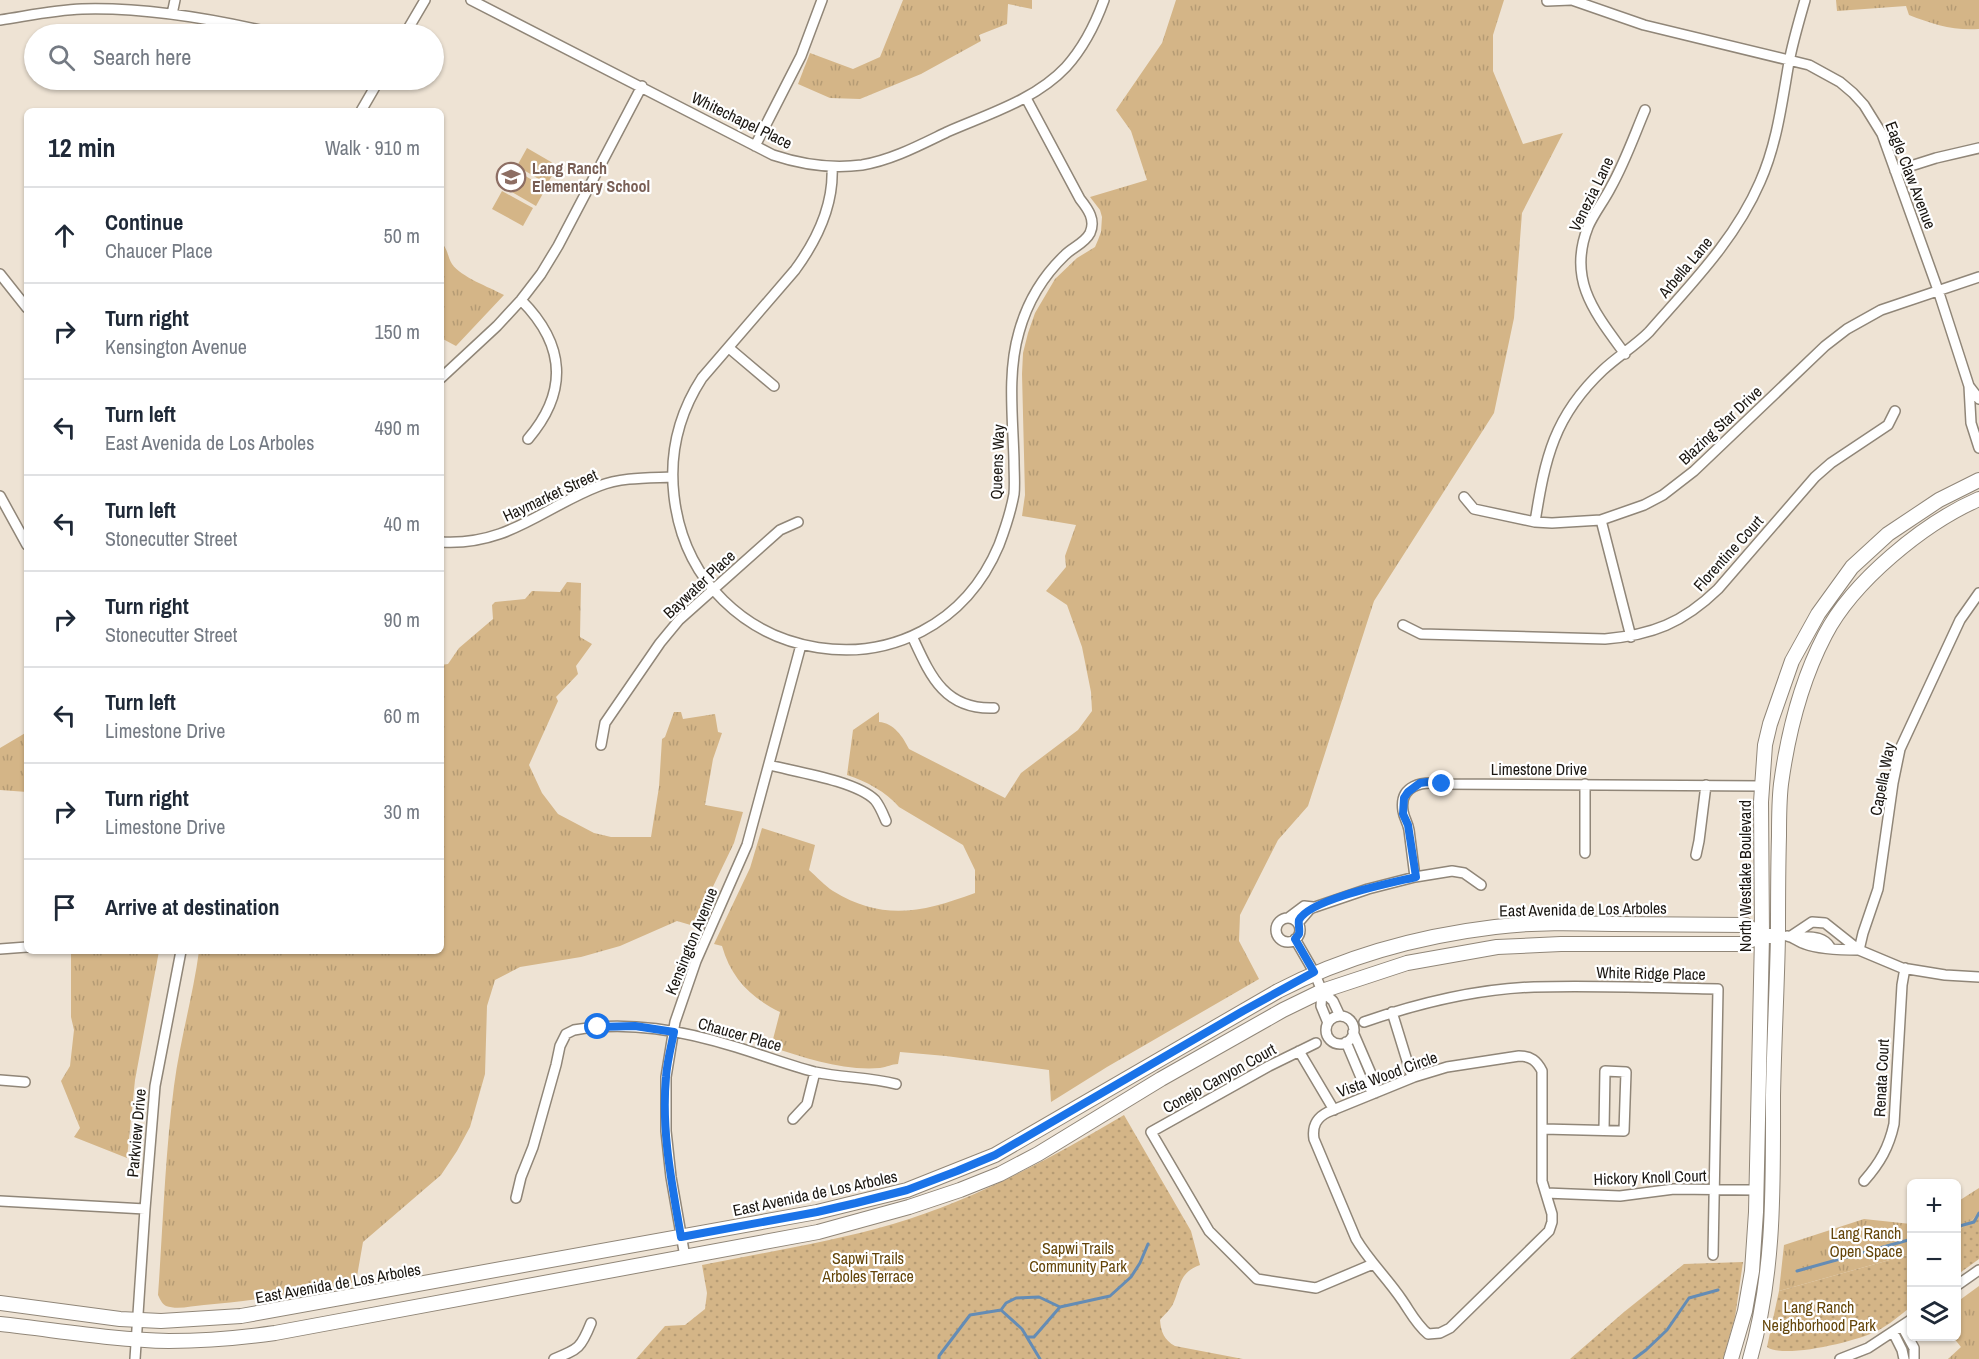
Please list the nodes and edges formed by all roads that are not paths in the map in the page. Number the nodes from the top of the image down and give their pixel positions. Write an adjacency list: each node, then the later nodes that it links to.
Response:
1 (56, 0): 10 (street)
2 (174, 0): 11 (street)
3 (425, 0): 14 (street)
4 (471, 0): 16 (street, Whitechapel Place)
5 (822, 0): 21 (street)
6 (1104, 0): 18 (street, Whitechapel Place)
7 (1572, 0): 9 (street, Eagle Claw Avenue); 15 (street, Eagle Claw Avenue)
8 (1805, 0): 15 (street, Arbella Lane)
9 (1547, 1)
10 (58, 11): 11 (street); 12 (street)
11 (172, 14): 13 (street)
12 (0, 20)
13 (236, 24)
14 (411, 24)
15 (1790, 60): 24 (street, Eagle Claw Avenue); 31 (street, Arbella Lane)
16 (642, 86): 21 (street, Whitechapel Place); 28 (street)
17 (372, 90): 19 (street)
18 (1026, 98): 23 (street, Whitechapel Place); 53 (street, Queens Way)
19 (363, 108)
20 (1645, 110): 31 (street, Venezia Lane)
21 (755, 146): 23 (street, Whitechapel Place)
22 (1979, 148): 24 (street)
23 (832, 167): 30 (street, Queens Way)
24 (1895, 171): 27 (street, Eagle Claw Avenue)
25 (0, 274): 29 (street)
26 (1979, 277): 27 (street, Blazing Star Drive)
27 (1938, 290): 34 (street, Eagle Claw Avenue); 45 (street, Blazing Star Drive)
28 (521, 300): 32 (street); 38 (street)
29 (24, 304)
30 (729, 348): 33 (street); 40 (street, Queens Way)
31 (1624, 354): 47 (street, Arbella Lane)
32 (444, 375)
33 (774, 386)
34 (1969, 386): 35 (street, Eagle Claw Avenue); 37 (street, Eagle Claw Avenue)
35 (1979, 399)
36 (1895, 411): 54 (street, Florentine Court)
37 (1975, 412): 39 (street, Eagle Claw Avenue)
38 (528, 439)
39 (1979, 448)
40 (672, 477): 49 (street, Haymarket Street); 50 (street, Queens Way)
41 (1979, 480): 61 (main road, North Westlake Boulevard)
42 (0, 496): 48 (street)
43 (1464, 496): 47 (street, Blazing Star Drive)
44 (1979, 499): 72 (main road, North Westlake Boulevard)
45 (1601, 520): 47 (street, Blazing Star Drive); 54 (street)
46 (798, 522): 50 (street, Baywater Place)
47 (1535, 522)
48 (24, 540)
49 (444, 542)
50 (714, 590): 55 (street, Queens Way); 57 (street, Baywater Place)
51 (1979, 593): 77 (street, Capella Way)
52 (1403, 625): 54 (street, Florentine Court)
53 (912, 636): 55 (street, Queens Way); 56 (street)
54 (1631, 637)
55 (801, 645): 58 (street, Kensington Avenue)
56 (994, 708)
57 (601, 745)
58 (769, 765): 62 (street); 87 (street, Kensington Avenue)
59 (1585, 784): 60 (street, Limestone Drive); 63 (street); 65 (street, Limestone Drive)
60 (1706, 785): 61 (street, Limestone Drive); 64 (street)
61 (1762, 786): 71 (main road, North Westlake Boulevard)
62 (886, 821)
63 (1584, 853)
64 (1696, 855)
65 (1416, 877): 66 (street); 67 (street)
66 (1481, 885)
67 (1315, 907): 68 (street); 69 (street)
68 (1288, 918): 69 (street); 73 (street)
69 (1298, 923): 73 (street)
70 (1834, 931): 72 (street, East Avenida de Los Arboles); 75 (street); 77 (street, East Avenida de Los Arboles)
71 (1762, 936): 72 (main road, East Avenida de Los Arboles); 80 (main road, East Avenida de Los Arboles); 82 (main road, East Avenida de Los Arboles); 104 (main road, North Westlake Boulevard)
72 (1784, 936): 75 (street, East Avenida de Los Arboles); 126 (main road, North Westlake Boulevard)
73 (1295, 939): 80 (street)
74 (24, 946): 76 (street)
75 (1830, 948): 77 (street, East Avenida de Los Arboles)
76 (0, 949)
77 (1859, 950): 79 (street, East Avenida de Los Arboles)
78 (180, 954): 108 (street, Parkview Drive)
79 (1905, 968): 81 (street, East Avenida de Los Arboles); 102 (street, Renata Court)
80 (1314, 972): 82 (street); 109 (main road, East Avenida de Los Arboles)
81 (1979, 977)
82 (1322, 991): 84 (street); 86 (street); 111 (main road, East Avenida de Los Arboles)
83 (1392, 1012): 85 (street, White Ridge Place); 93 (street); 103 (street, White Ridge Place)
84 (1340, 1016): 86 (street); 88 (street)
85 (1364, 1022)
86 (1328, 1023): 89 (street)
87 (674, 1032): 92 (street, Chaucer Place); 106 (street, Chaucer Place); 109 (street, Kensington Avenue)
88 (1353, 1032): 89 (street); 97 (street)
89 (1346, 1042): 97 (street)
90 (1316, 1043): 91 (street, Conejo Canyon Court)
91 (1299, 1051): 98 (street); 112 (street, Conejo Canyon Court)
92 (815, 1072): 96 (street, Chaucer Place); 99 (street)
93 (1412, 1077): 97 (street, Vista Wood Circle); 100 (street, Vista Wood Circle)
94 (0, 1080): 95 (street)
95 (25, 1082)
96 (896, 1084)
97 (1375, 1093): 98 (street, Vista Wood Circle)
98 (1334, 1110): 112 (street, Vista Wood Circle)
99 (793, 1119)
100 (1543, 1129): 101 (street); 105 (street, Vista Wood Circle)
101 (1604, 1130): 101 (street)
102 (1864, 1181)
103 (1715, 1189): 104 (street, Hickory Knoll Court); 105 (street, Hickory Knoll Court); 110 (street, White Ridge Place)
104 (1756, 1190): 123 (main road, North Westlake Boulevard)
105 (1546, 1193): 112 (street, Vista Wood Circle)
106 (516, 1198)
107 (0, 1201): 108 (street)
108 (144, 1209): 116 (street, Parkview Drive)
109 (681, 1237): 111 (street, Kensington Avenue); 116 (main road, East Avenida de Los Arboles)
110 (1713, 1255)
111 (685, 1257): 122 (main road, East Avenida de Los Arboles)
112 (1373, 1264)
113 (1979, 1270): 114 (street)
114 (1961, 1283)
115 (0, 1303): 116 (main road, East Avenida de Los Arboles)
116 (137, 1319): 122 (street, Parkview Drive)
117 (1907, 1322): 120 (street)
118 (0, 1323): 122 (main road, East Avenida de Los Arboles)
119 (591, 1323): 125 (street)
120 (1902, 1326): 121 (street); 129 (street)
121 (1893, 1332): 127 (street); 128 (street)
122 (136, 1340): 124 (street, Parkview Drive)
123 (1734, 1358)
124 (135, 1359)
125 (554, 1359)
126 (1750, 1359)
127 (1840, 1359)
128 (1904, 1359)
129 (1914, 1359)

